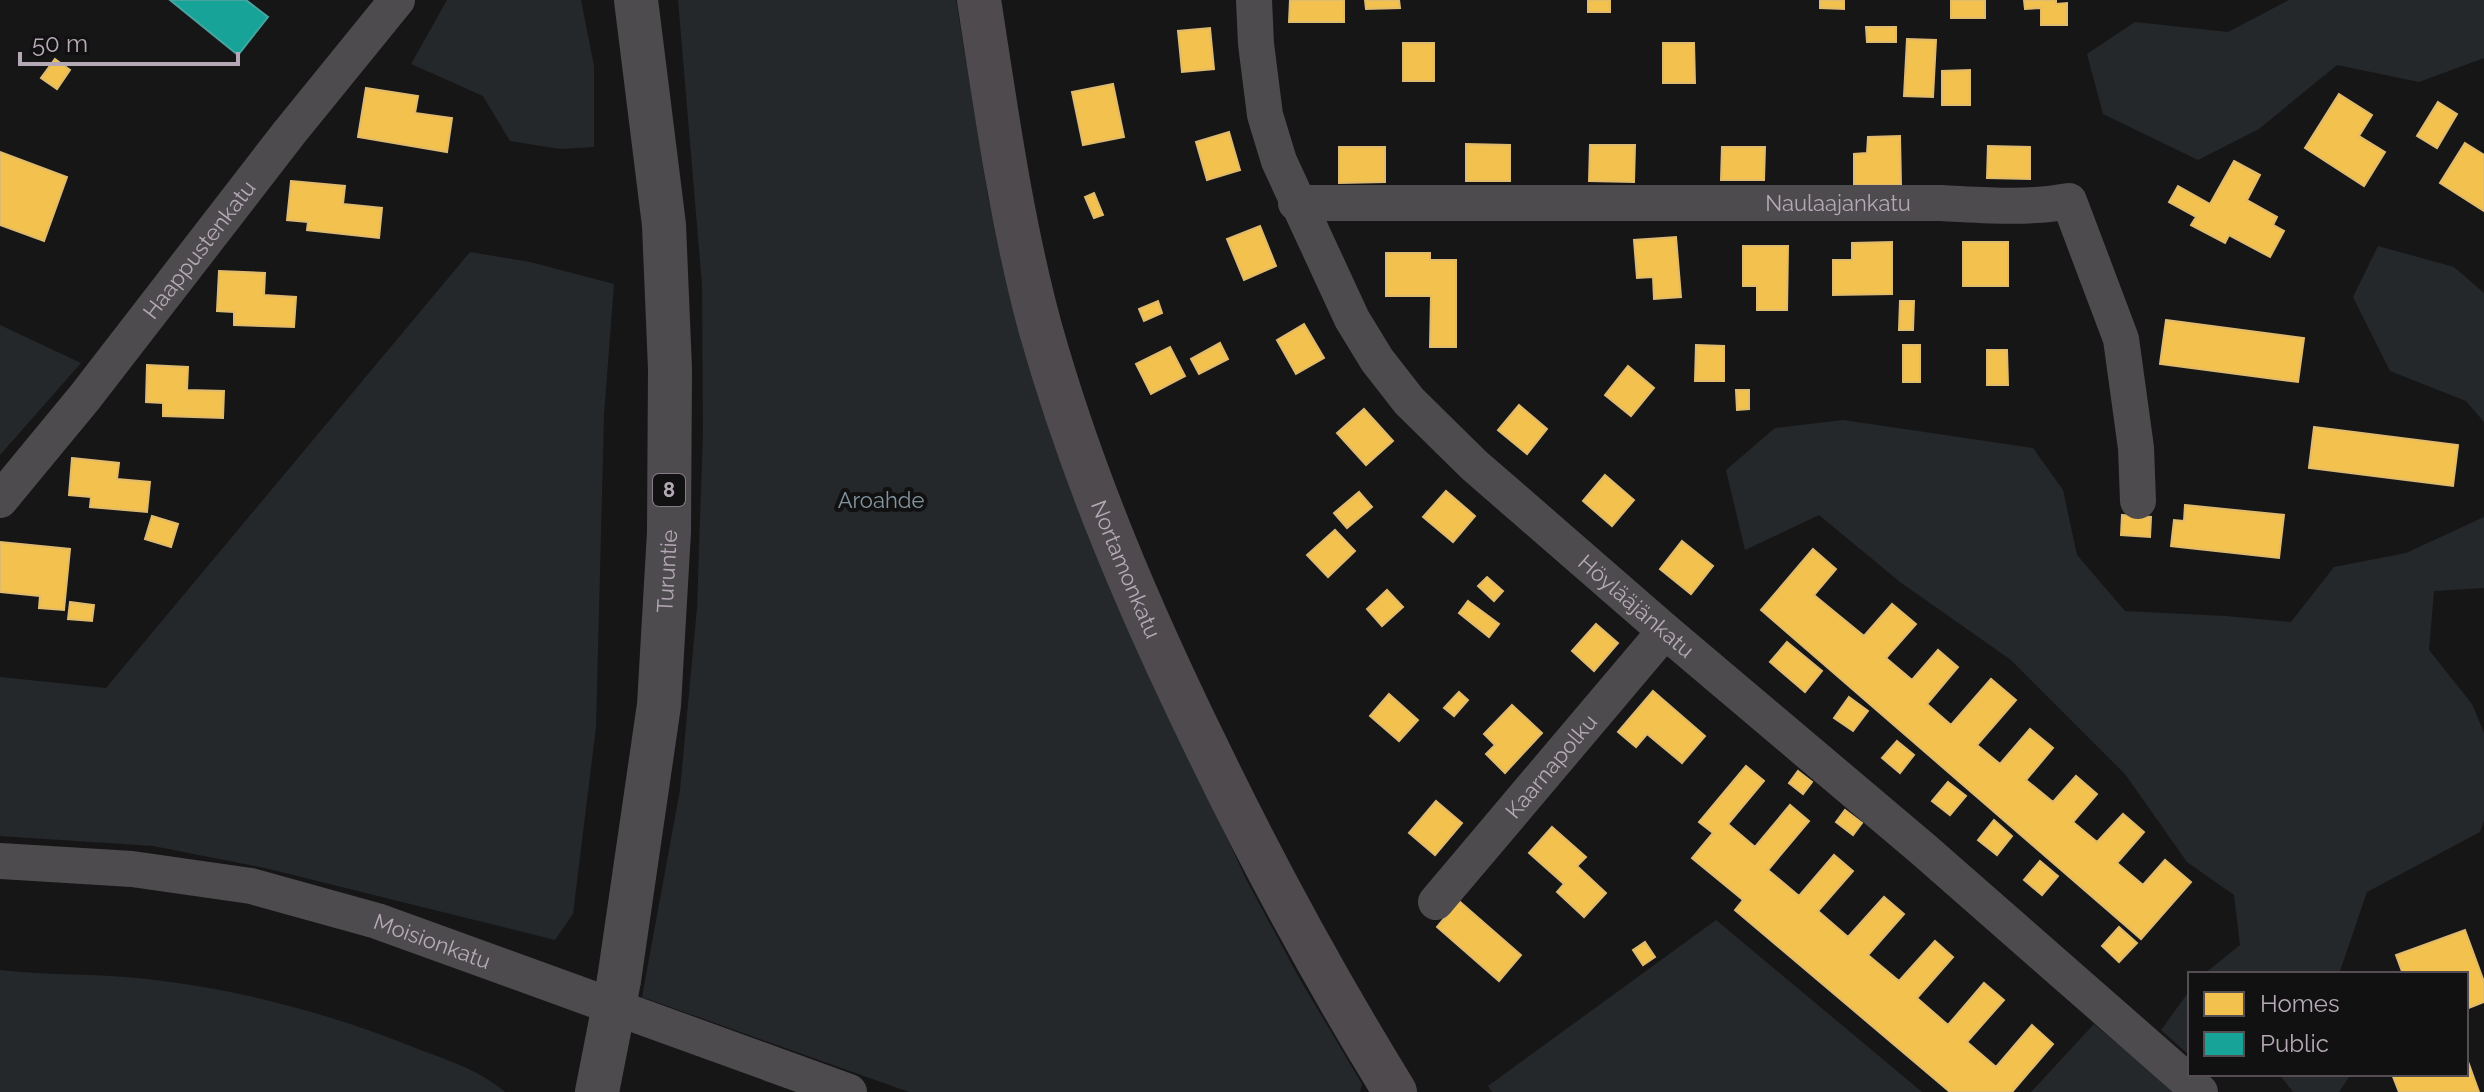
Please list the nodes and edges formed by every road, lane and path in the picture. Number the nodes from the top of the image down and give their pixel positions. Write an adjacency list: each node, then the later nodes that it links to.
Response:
1 (397, 0): 6 (street, Haappustenkatu)
2 (636, 0): 11 (highway, Turuntie / 8, bridge)
3 (979, 0): 13 (main road, Nortamonkatu)
4 (1254, 0): 5 (street, Höylääjänkatu)
5 (1296, 203): 7 (street, Naulaajankatu); 8 (street, Höylääjänkatu)
6 (0, 500)
7 (2138, 501)
8 (1665, 631): 10 (street, Kaarnapolku); 14 (street, Höylääjänkatu)
9 (0, 861): 12 (street, Moisionkatu)
10 (1436, 902)
11 (597, 1092)
12 (849, 1092)
13 (1395, 1092)
14 (2200, 1092)

